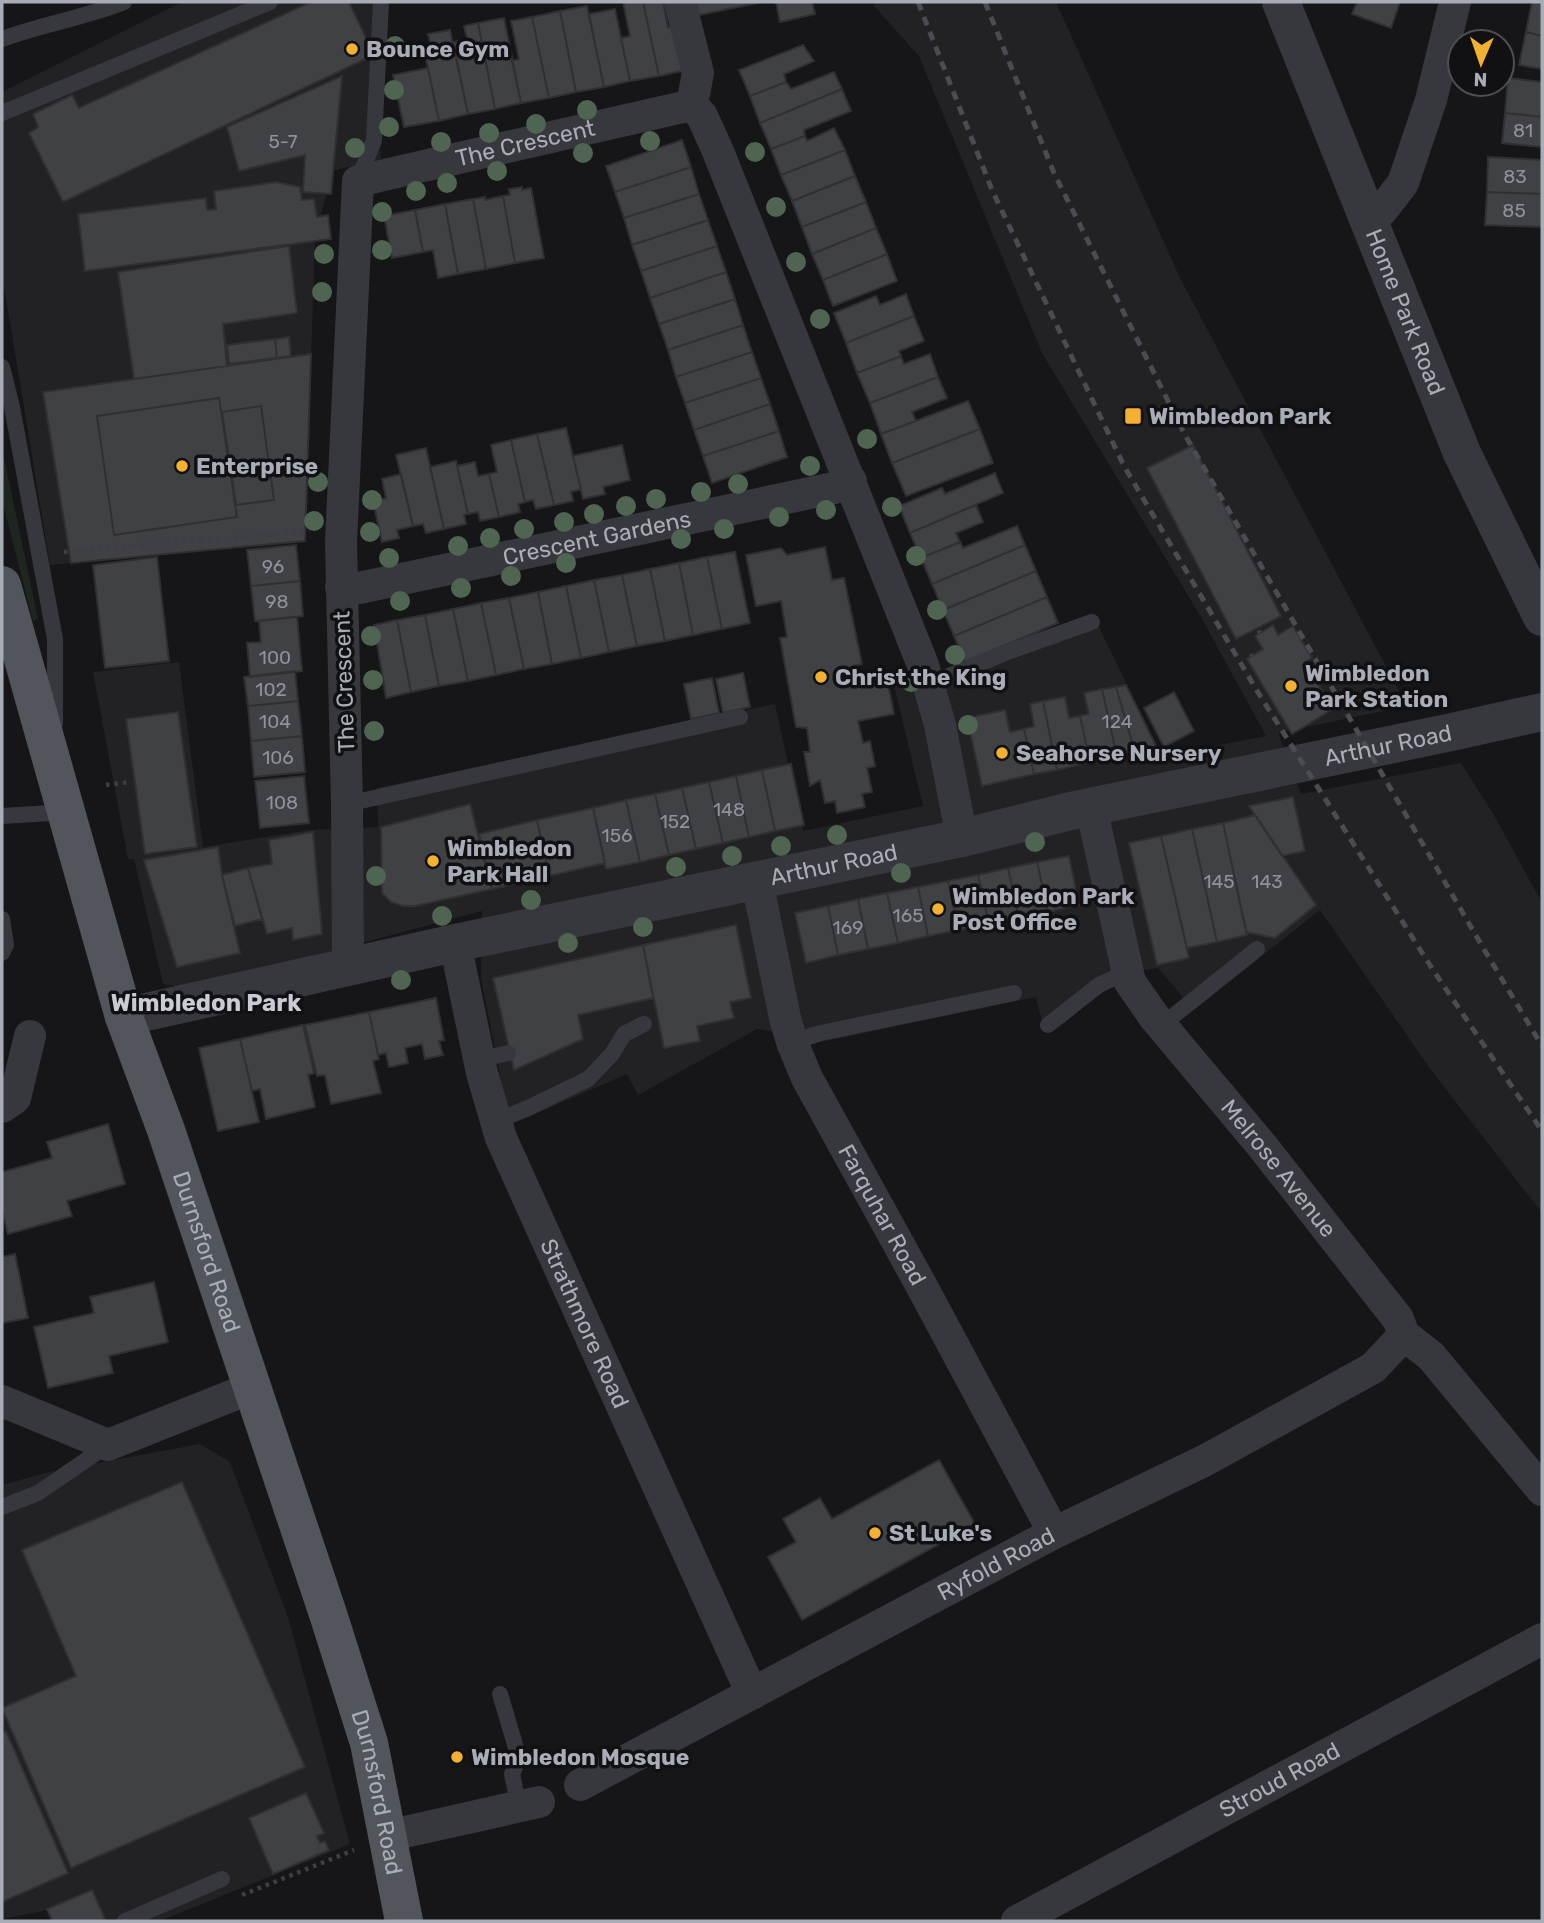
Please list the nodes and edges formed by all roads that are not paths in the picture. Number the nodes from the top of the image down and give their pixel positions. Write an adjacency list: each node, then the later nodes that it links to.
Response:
1 (124, 2): 7 (lane)
2 (270, 2): 9 (lane)
3 (381, 2): 10 (lane)
4 (680, 2): 8 (street)
5 (1281, 2): 11 (street, Home Park Road)
6 (1455, 2): 11 (street)
7 (2, 38)
8 (692, 105): 10 (street, The Crescent); 13 (street)
9 (2, 113)
10 (358, 181): 15 (street, The Crescent)
11 (1369, 222): 16 (street, Home Park Road)
12 (2, 368): 21 (lane)
13 (851, 481): 15 (street, Crescent Gardens); 18 (street)
14 (2, 585): 21 (main road, Durnsford Road)
15 (341, 587): 22 (street, The Crescent)
16 (1542, 617)
17 (1092, 622): 18 (lane)
18 (930, 684): 26 (street)
19 (1542, 712): 23 (street, Arthur Road)
20 (740, 717): 22 (lane)
21 (55, 769): 24 (main road, Durnsford Road)
22 (347, 804): 32 (street, The Crescent)
23 (1091, 807): 26 (street, Arthur Road); 33 (street, Melrose Avenue)
24 (67, 812): 25 (lane); 35 (main road, Durnsford Road)
25 (2, 816)
26 (961, 838): 27 (street, Arthur Road)
27 (757, 881): 29 (street, Arthur Road); 40 (street, Farquhar Road)
28 (2, 919): 31 (lane)
29 (455, 943): 32 (street, Arthur Road); 42 (street, Strathmore Road)
30 (1257, 949): 38 (lane)
31 (2, 953)
32 (348, 966): 35 (street, Arthur Road)
33 (1127, 972): 37 (lane); 38 (street, Melrose Avenue)
34 (1014, 993): 40 (lane)
35 (124, 1017): 44 (main road, Durnsford Road)
36 (644, 1024): 42 (lane)
37 (1048, 1025)
38 (1162, 1026): 43 (street, Melrose Avenue)
39 (30, 1036): 41 (street)
40 (792, 1042): 49 (street, Farquhar Road)
41 (2, 1107)
42 (496, 1121): 52 (street, Strathmore Road)
43 (1404, 1335): 47 (street, Melrose Avenue); 49 (street, Ryfold Road)
44 (251, 1388): 46 (street); 55 (main road, Durnsford Road)
45 (2, 1401): 46 (street)
46 (108, 1445): 48 (lane)
47 (1542, 1490)
48 (2, 1507)
49 (1054, 1533): 52 (street, Ryfold Road)
50 (1542, 1639): 59 (street, Stroud Road)
51 (499, 1694): 54 (lane)
52 (752, 1694): 53 (street, Ryfold Road)
53 (580, 1785)
54 (529, 1804): 55 (street)
55 (376, 1842): 58 (main road, Durnsford Road)
56 (222, 1879): 57 (lane)
57 (125, 1921)
58 (404, 1921)
59 (1017, 1921)

